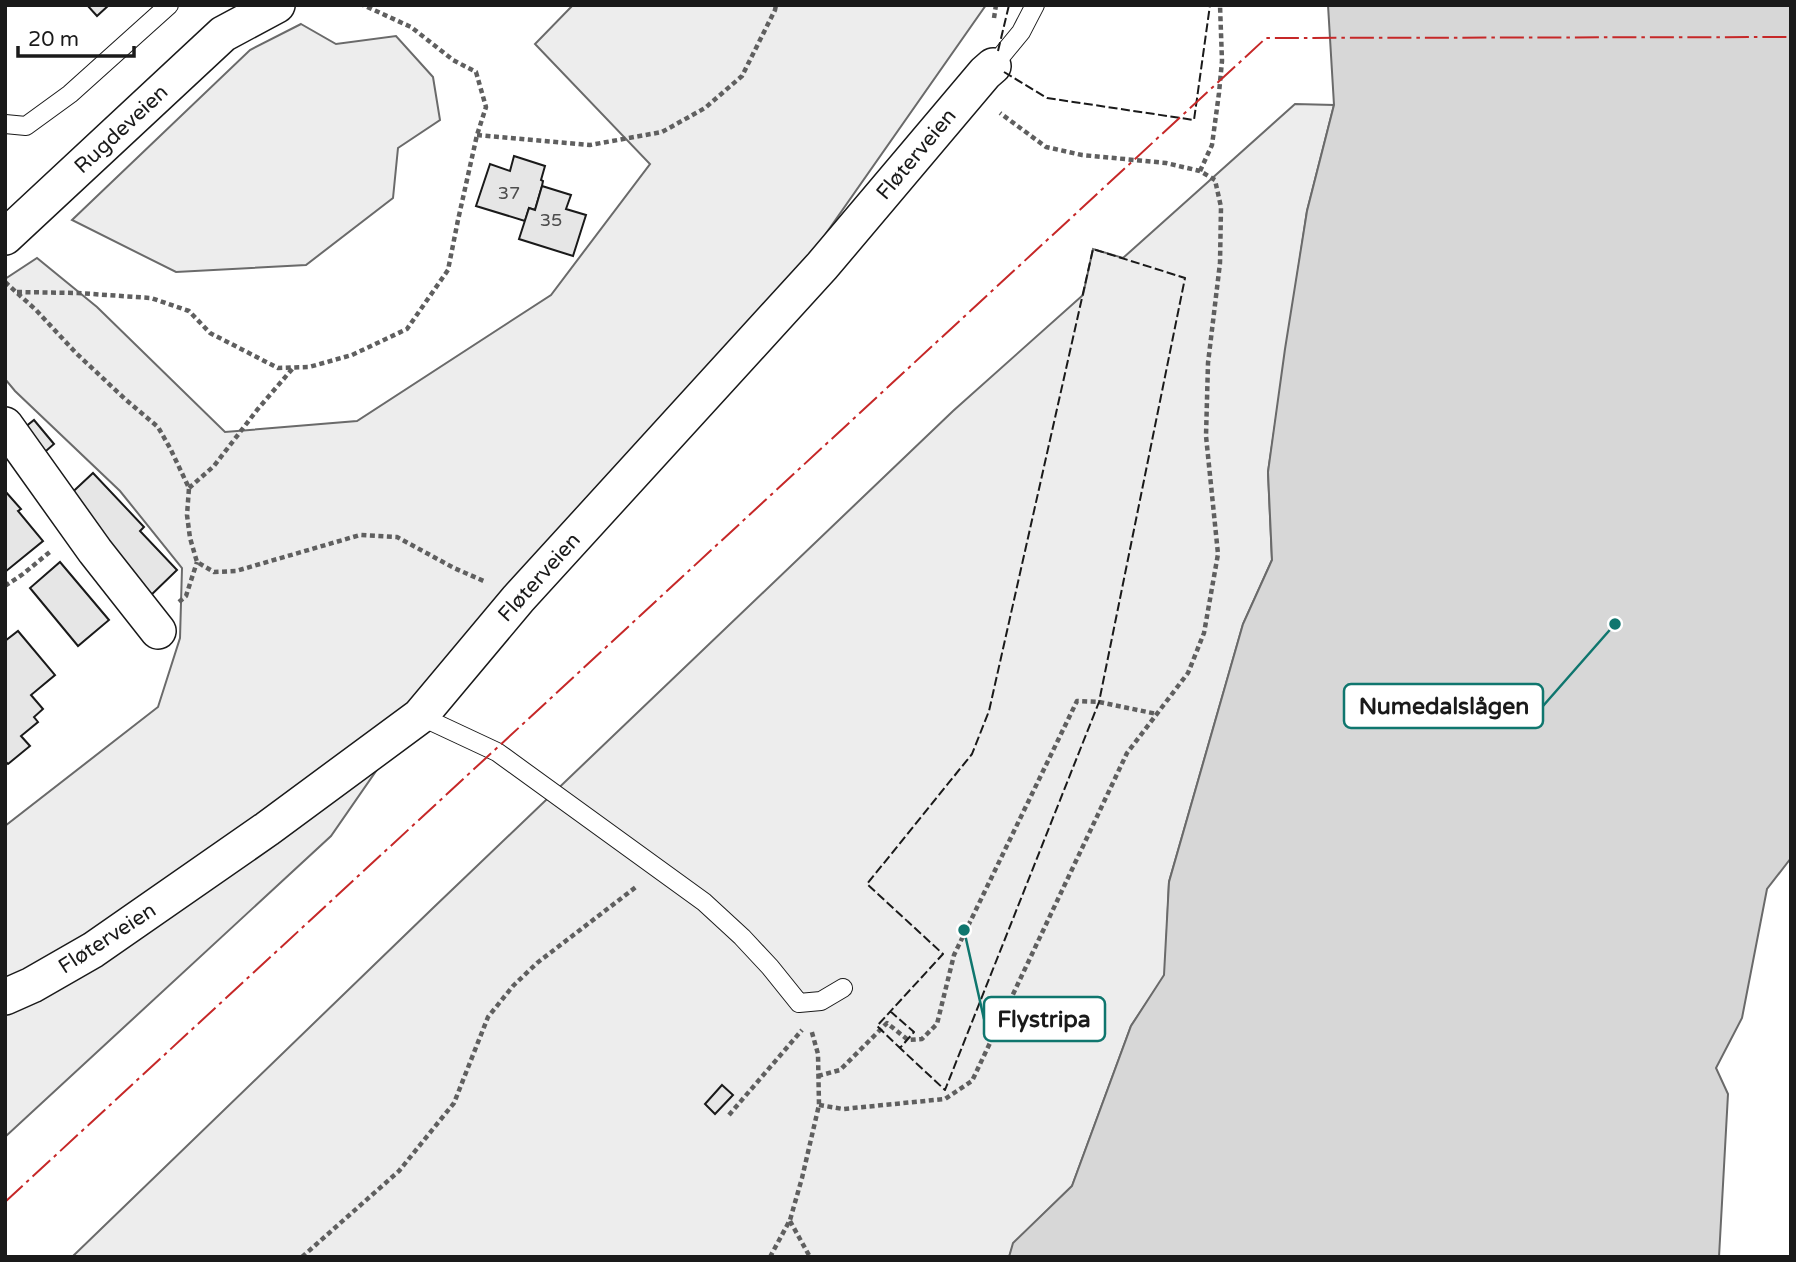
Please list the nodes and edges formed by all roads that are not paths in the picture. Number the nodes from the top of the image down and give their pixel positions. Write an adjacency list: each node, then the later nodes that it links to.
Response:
1 (169, 5): 5 (lane)
2 (277, 5): 6 (street, Rugdeveien)
3 (1035, 5): 4 (lane)
4 (989, 69): 9 (street, Fløterveien)
5 (5, 124)
6 (5, 237)
7 (5, 425): 8 (street)
8 (158, 631)
9 (420, 716): 10 (lane); 11 (street, Fløterveien)
10 (843, 988)
11 (5, 997)

